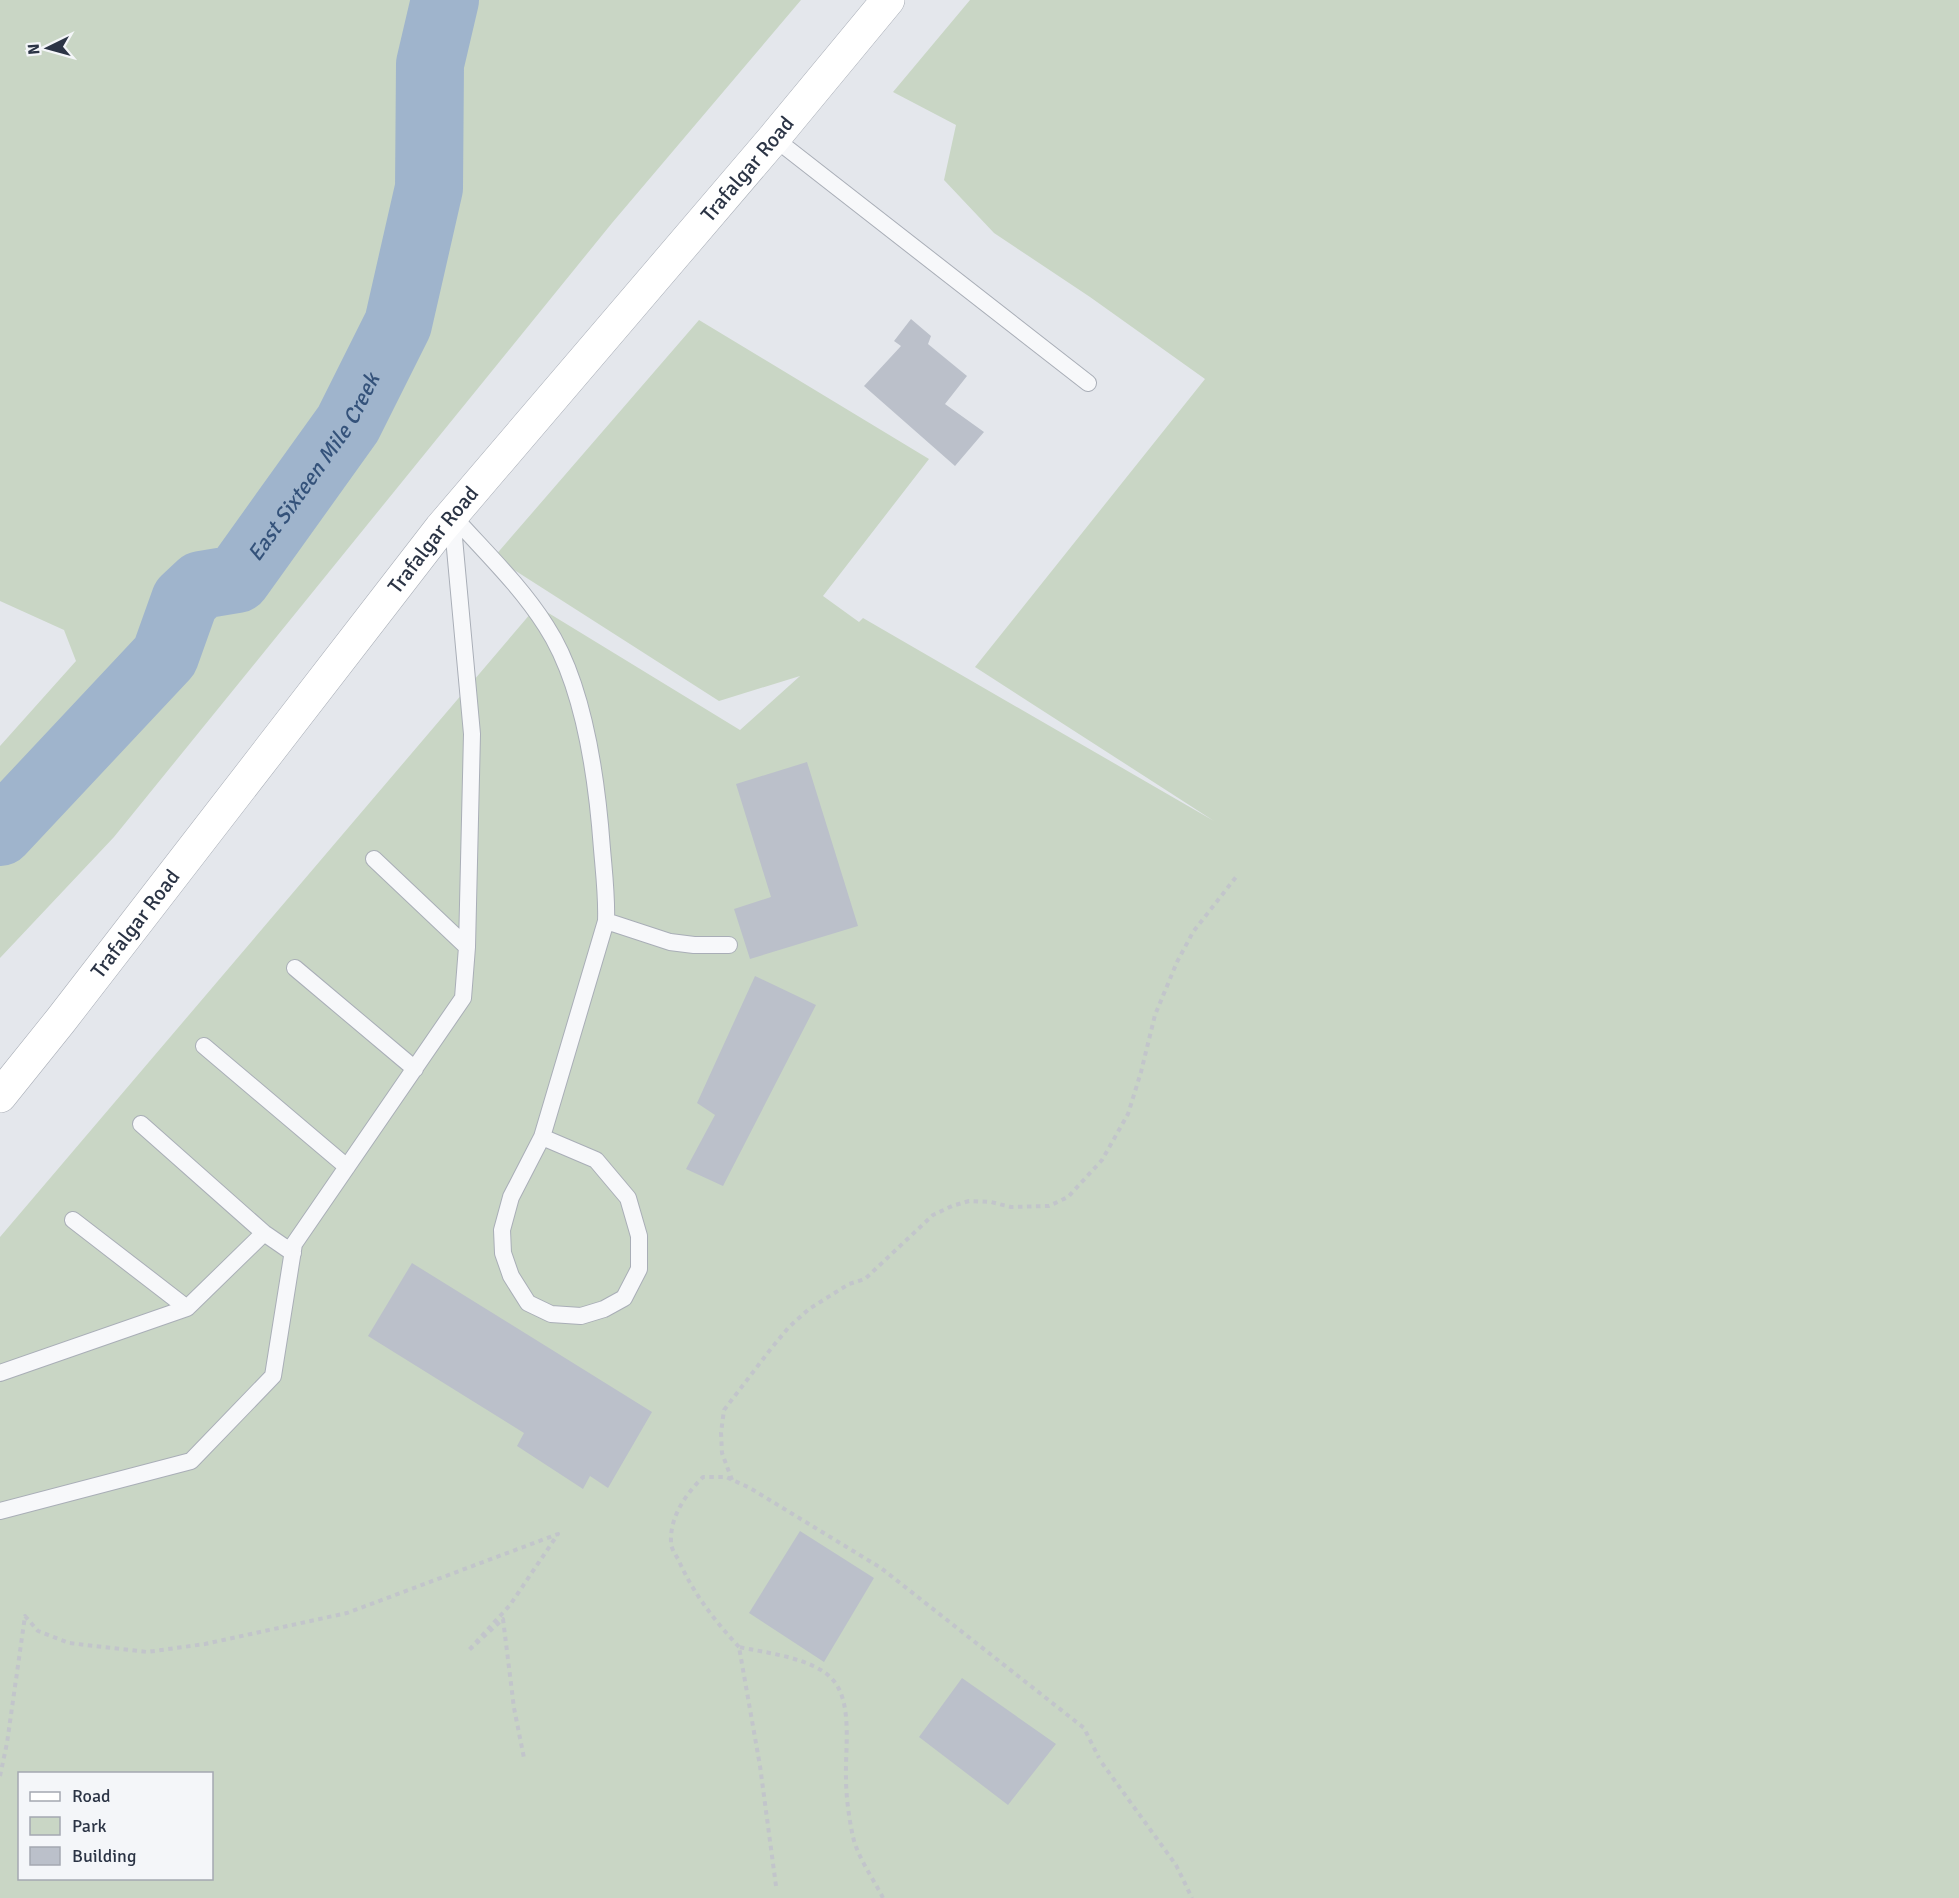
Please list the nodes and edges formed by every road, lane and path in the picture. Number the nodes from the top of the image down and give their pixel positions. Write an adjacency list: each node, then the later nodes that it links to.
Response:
1 (888, 0): 2 (main road, Trafalgar Road)
2 (774, 138): 3 (lane); 4 (main road, Trafalgar Road)
3 (1088, 383)
4 (452, 515): 7 (lane); 9 (lane); 13 (main road, Trafalgar Road)
5 (374, 859): 9 (lane)
6 (1236, 878): 22 (path)
7 (606, 921): 8 (lane); 15 (lane)
8 (729, 945)
9 (467, 947): 12 (lane)
10 (295, 968): 12 (lane)
11 (204, 1046): 16 (lane)
12 (415, 1069): 16 (lane)
13 (0, 1096)
14 (141, 1124): 18 (lane)
15 (542, 1137): 15 (lane)
16 (347, 1167): 19 (lane)
17 (73, 1221): 20 (lane)
18 (264, 1233): 19 (lane); 20 (lane)
19 (293, 1253): 23 (lane)
20 (187, 1308): 21 (lane)
21 (0, 1373)
22 (732, 1480): 24 (path); 26 (path)
23 (0, 1511)
24 (739, 1647): 29 (path); 30 (path)
25 (524, 1758): 28 (path)
26 (1099, 1758)
27 (1102, 1763): 31 (path)
28 (0, 1776)
29 (777, 1887)
30 (883, 1898)
31 (1192, 1898)

